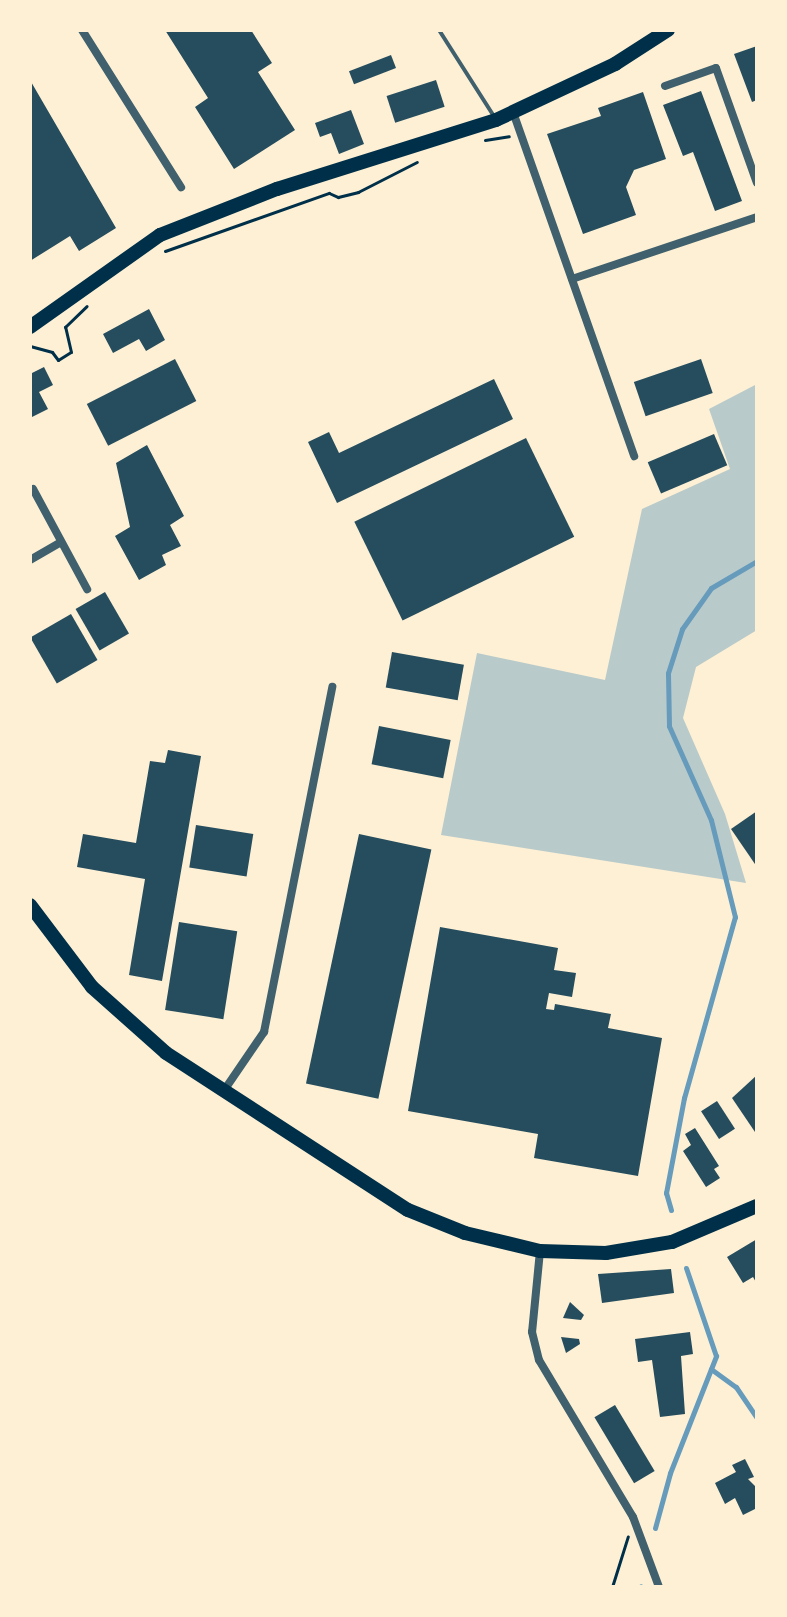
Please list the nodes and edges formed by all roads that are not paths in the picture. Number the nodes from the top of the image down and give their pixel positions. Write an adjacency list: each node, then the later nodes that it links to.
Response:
1 (82, 30): 8 (street)
2 (439, 30): 6 (lane)
3 (668, 30): 5 (main road)
4 (665, 86): 7 (street)
5 (513, 112): 6 (main road); 10 (street)
6 (496, 120): 11 (main road)
7 (757, 183)
8 (181, 187)
9 (757, 217): 10 (street)
10 (572, 279): 12 (street)
11 (30, 327)
12 (634, 456)
13 (33, 489): 14 (street)
14 (59, 543): 15 (street); 16 (street)
15 (30, 560)
16 (87, 589)
17 (332, 687): 19 (street)
18 (30, 905): 19 (main road)
19 (223, 1093): 21 (main road)
20 (757, 1206): 21 (main road)
21 (540, 1251): 22 (street)
22 (658, 1582)

